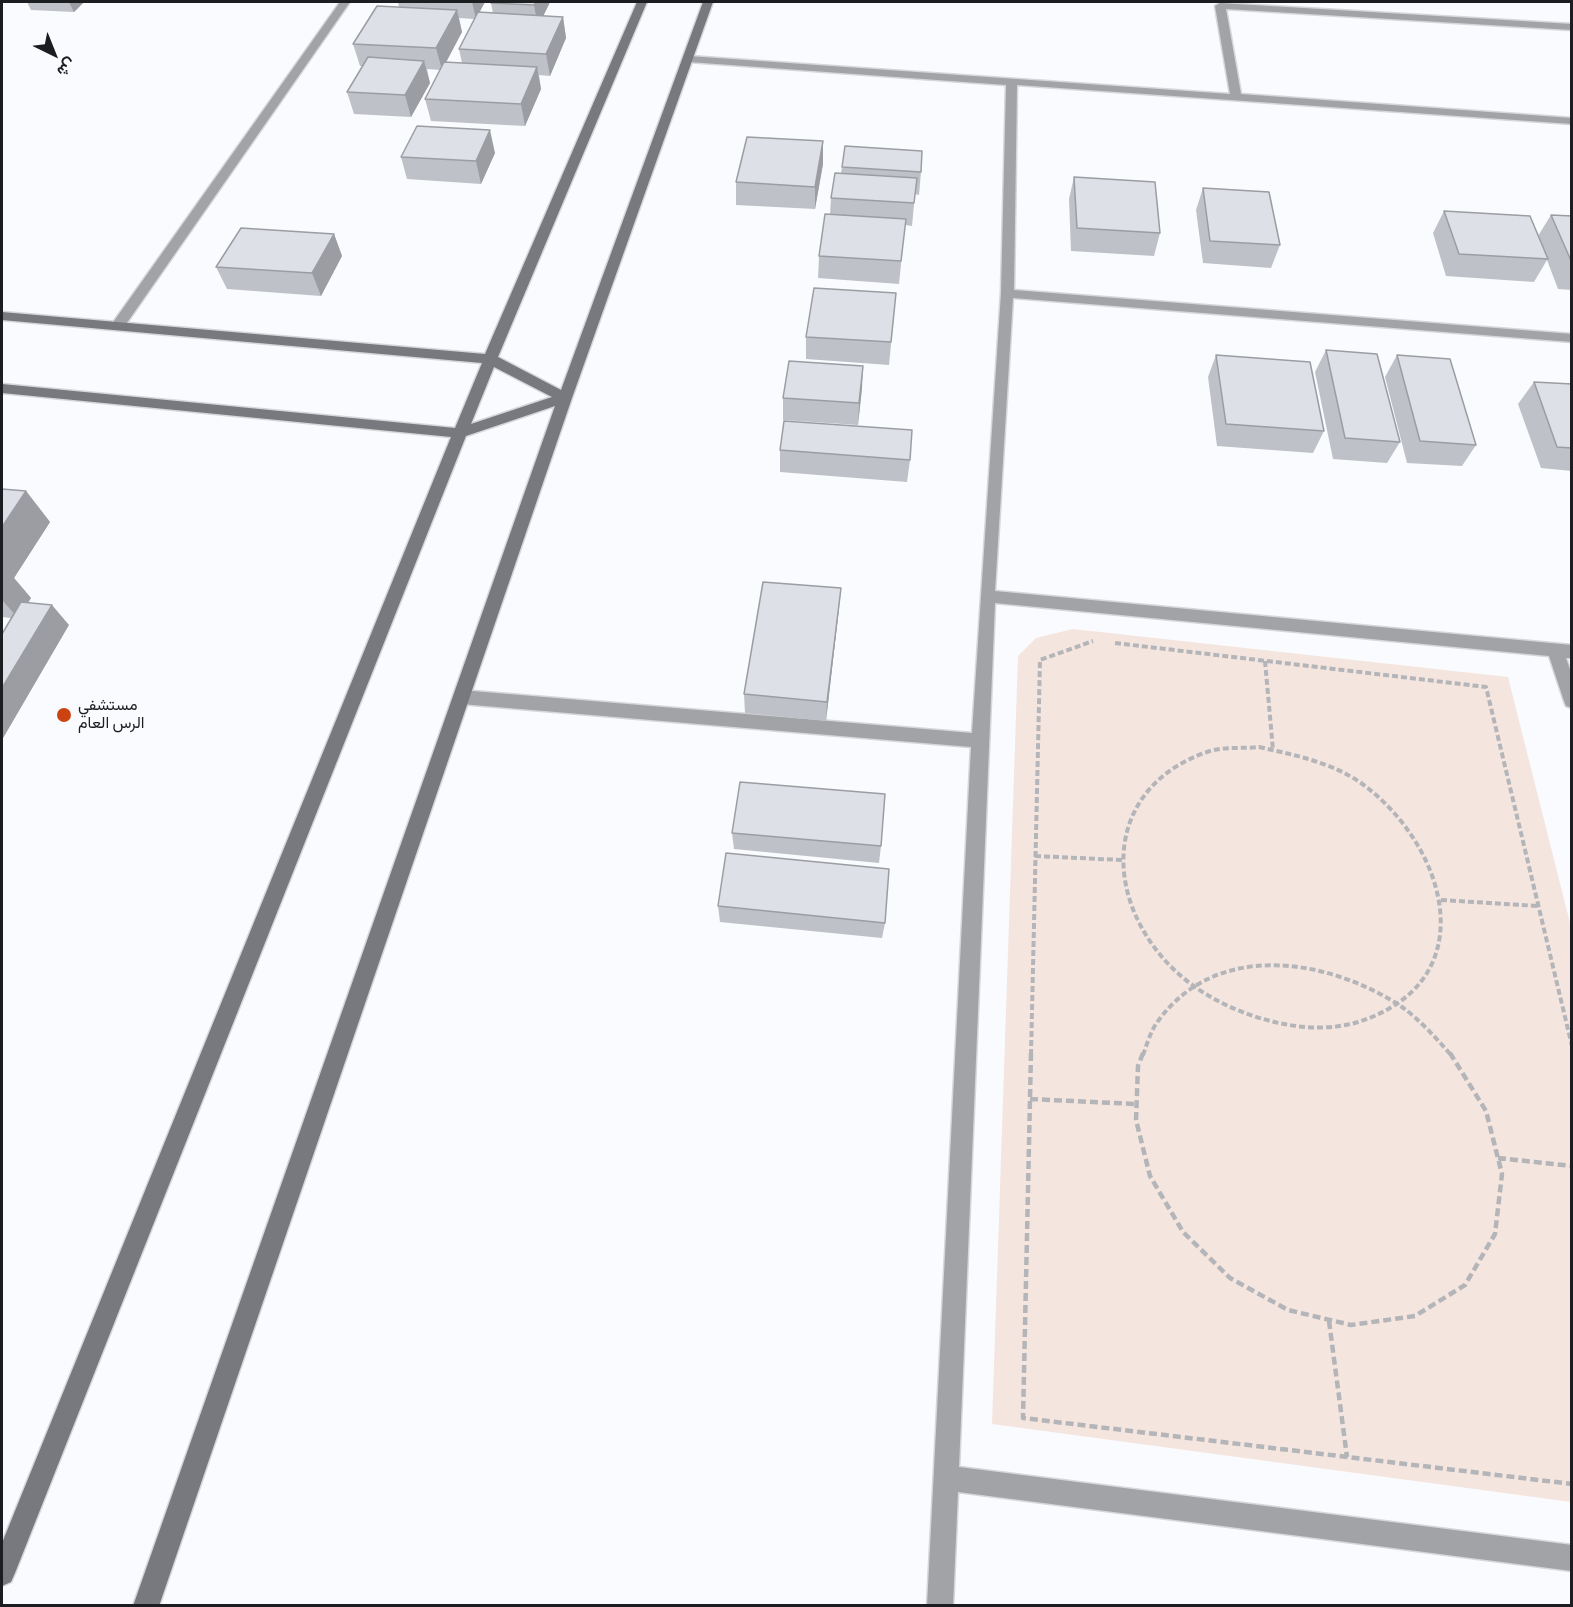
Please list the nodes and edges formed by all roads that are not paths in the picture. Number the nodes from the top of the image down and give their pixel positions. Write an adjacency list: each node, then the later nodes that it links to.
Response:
1 (345, 2): 12 (street)
2 (642, 2): 14 (street)
3 (708, 2): 6 (street)
4 (1220, 4): 5 (street); 8 (street)
5 (1572, 27)
6 (688, 59): 7 (street); 16 (street)
7 (1012, 82): 8 (street); 10 (street)
8 (1236, 97): 9 (street)
9 (1572, 121)
10 (1007, 293): 13 (street); 18 (street)
11 (2, 316): 12 (street)
12 (119, 324): 14 (street)
13 (1572, 338)
14 (489, 359): 16 (street); 17 (street)
15 (2, 388): 17 (street)
16 (564, 398): 17 (street); 20 (street)
17 (460, 433): 25 (street)
18 (987, 596): 19 (street); 22 (street)
19 (1563, 652): 21 (street)
20 (461, 697): 22 (street); 26 (street)
21 (1572, 701)
22 (981, 741): 23 (street)
23 (946, 1478): 24 (street); 27 (street)
24 (1572, 1558)
25 (2, 1573)
26 (146, 1605)
27 (940, 1605)

